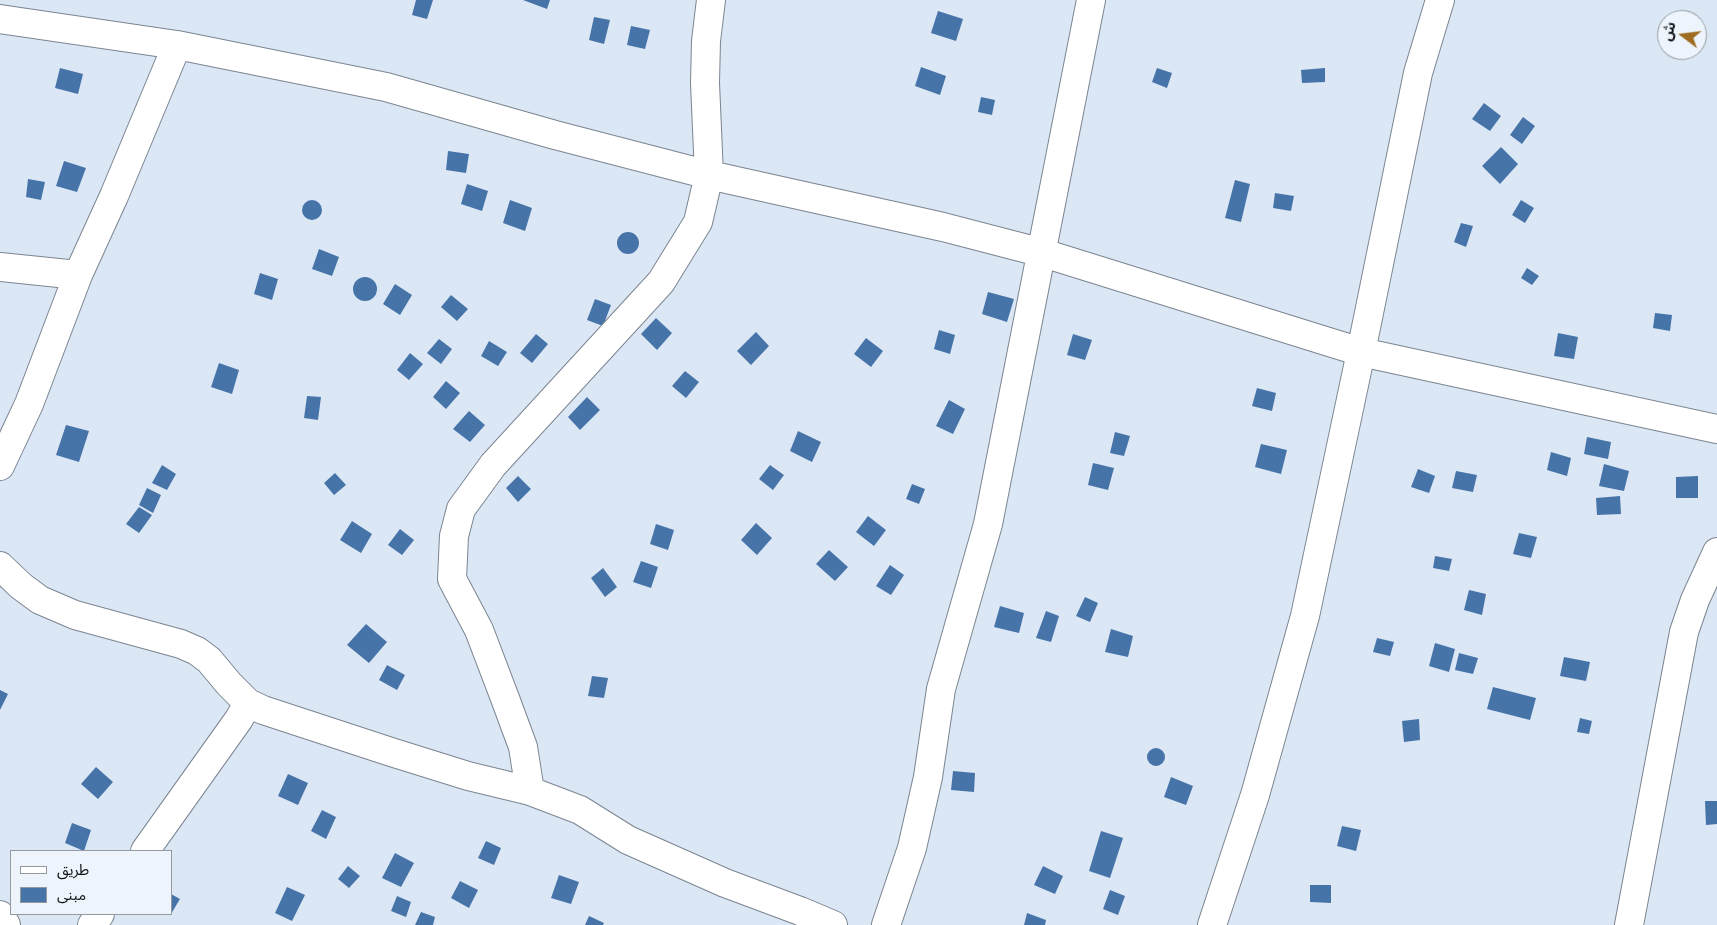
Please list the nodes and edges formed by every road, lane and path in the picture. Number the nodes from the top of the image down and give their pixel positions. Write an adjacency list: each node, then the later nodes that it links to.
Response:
1 (711, 0): 6 (street)
2 (1091, 0): 7 (street)
3 (1440, 0): 10 (street)
4 (0, 20): 5 (street)
5 (177, 45): 6 (street); 9 (street)
6 (709, 175): 7 (street); 16 (street)
7 (1043, 253): 10 (street); 21 (street)
8 (0, 267): 9 (street)
9 (78, 275): 12 (street)
10 (1362, 352): 11 (street); 22 (street)
11 (1717, 429)
12 (0, 466)
13 (1717, 552): 23 (street)
14 (0, 566): 15 (street)
15 (248, 703): 16 (street); 17 (street)
16 (530, 791): 20 (street)
17 (146, 850)
18 (0, 915): 19 (street)
19 (6, 925)
20 (833, 925)
21 (886, 925)
22 (1212, 925)
23 (1629, 925)

